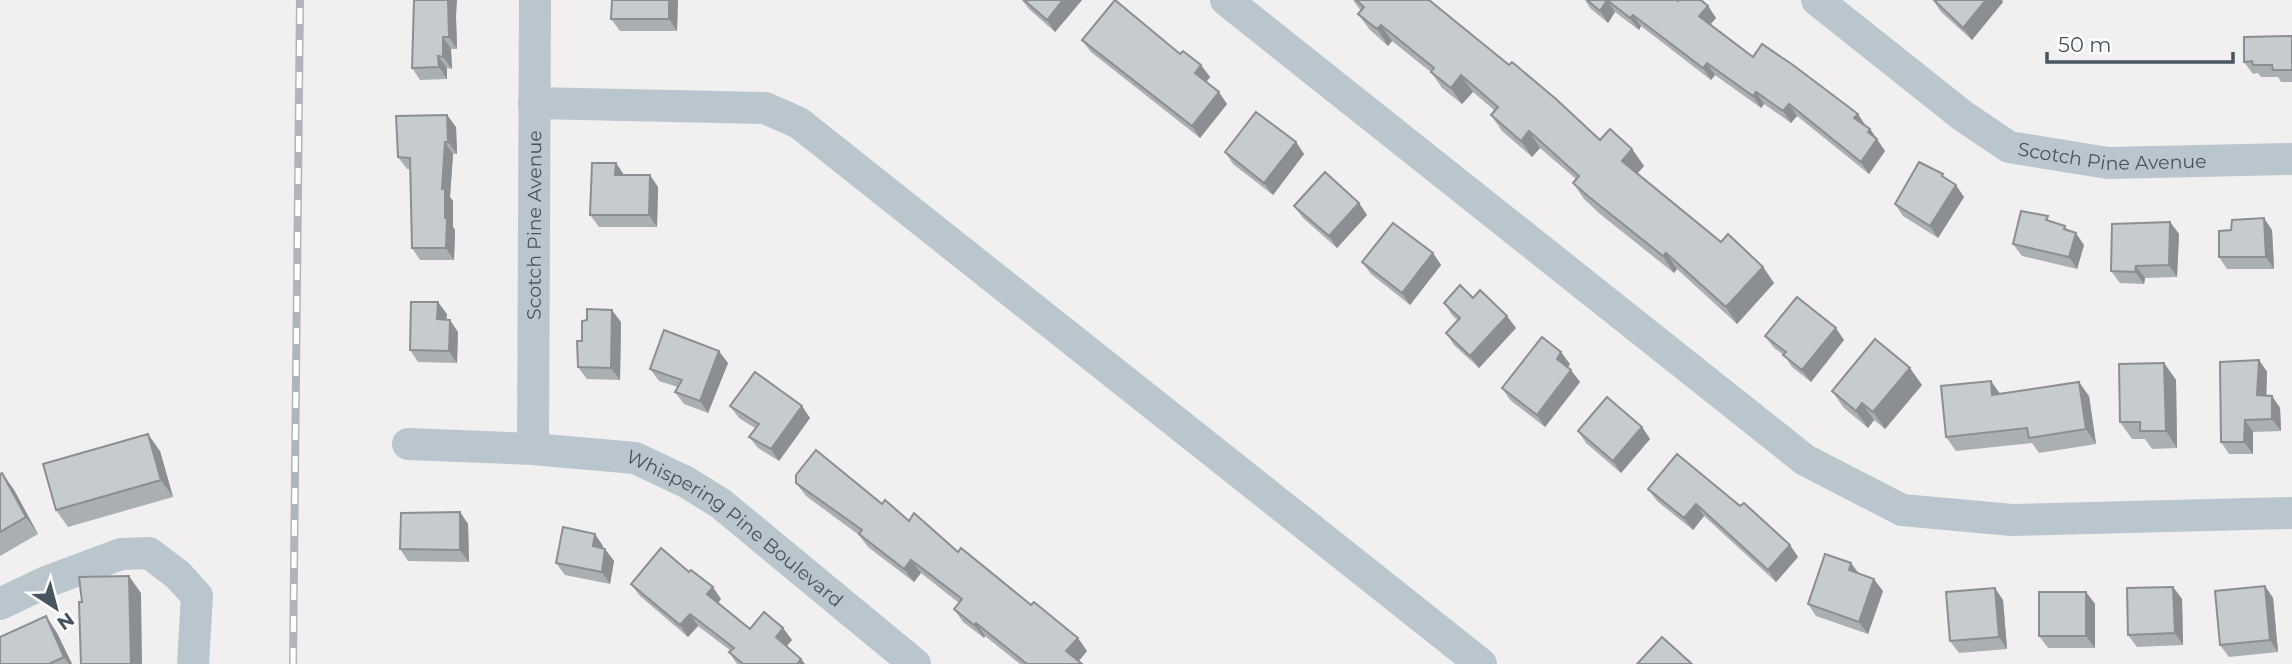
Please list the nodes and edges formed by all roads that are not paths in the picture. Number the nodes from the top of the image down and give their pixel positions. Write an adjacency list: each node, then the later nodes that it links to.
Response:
1 (535, 0): 4 (street, Scotch Pine Avenue)
2 (1226, 0): 8 (street)
3 (1817, 0): 5 (street, Scotch Pine Avenue)
4 (534, 103): 7 (street, Scotch Pine Avenue); 12 (street)
5 (2292, 159)
6 (408, 444): 7 (street, Whispering Pine Boulevard)
7 (533, 449): 10 (street, Whispering Pine Boulevard)
8 (2292, 513)
9 (0, 604): 11 (street)
10 (911, 663)
11 (193, 664)
12 (1481, 664)

